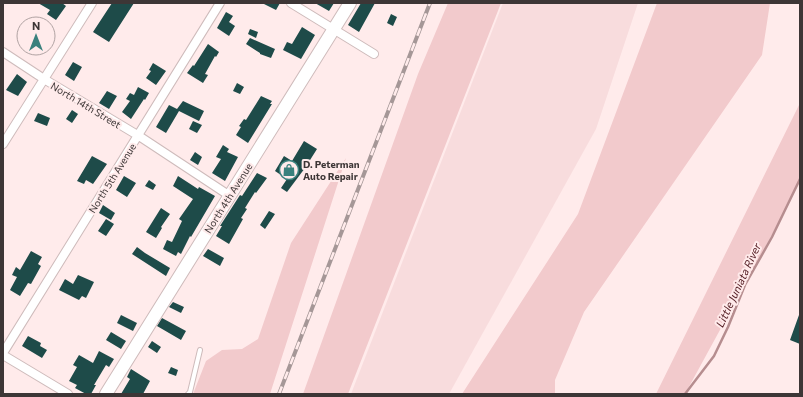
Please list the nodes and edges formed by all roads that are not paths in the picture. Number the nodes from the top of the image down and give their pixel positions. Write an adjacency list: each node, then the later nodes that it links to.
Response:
1 (92, 3): 8 (street)
2 (220, 3): 9 (street, North 5th Avenue)
3 (291, 3): 5 (street)
4 (350, 3): 5 (main road, North 4th Avenue)
5 (333, 30): 7 (street); 11 (main road, North 4th Avenue)
6 (3, 52): 8 (street, North 14th Street)
7 (374, 54)
8 (44, 79): 9 (street, North 14th Street); 10 (street)
9 (139, 136): 11 (street, North 14th Street); 13 (street, North 5th Avenue)
10 (3, 144)
11 (230, 196): 15 (main road, North 4th Avenue)
12 (200, 350): 16 (lane)
13 (3, 354): 14 (street)
14 (68, 394)
15 (106, 394)
16 (188, 394)

